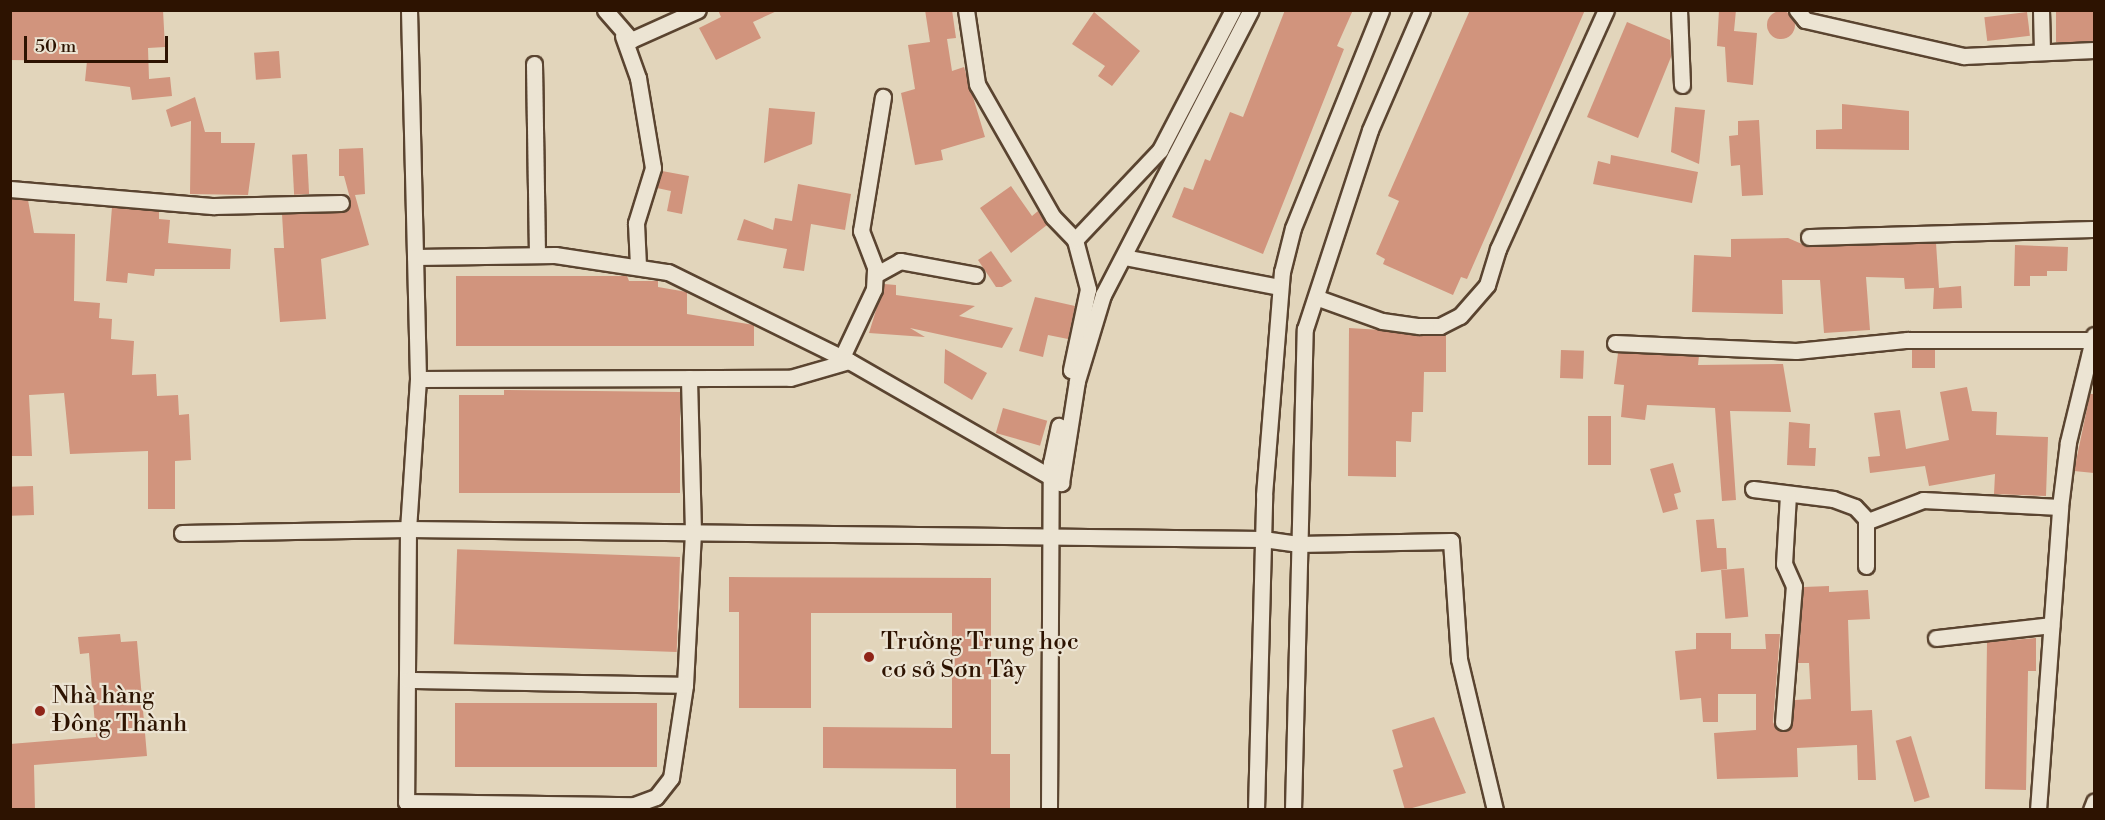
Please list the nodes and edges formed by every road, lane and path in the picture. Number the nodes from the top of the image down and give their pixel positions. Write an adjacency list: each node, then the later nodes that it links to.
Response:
1 (409, 10): 25 (street)
2 (605, 10): 13 (street)
3 (698, 10): 13 (street)
4 (966, 10): 23 (street)
5 (1233, 10): 23 (street)
6 (1251, 10): 26 (street)
7 (1381, 10): 30 (street)
8 (1422, 10): 31 (street)
9 (1606, 10): 31 (street)
10 (1679, 10): 17 (street)
11 (1797, 10): 14 (street)
12 (2042, 10): 14 (street)
13 (623, 36): 27 (street)
14 (2042, 50): 15 (street)
15 (2094, 50)
16 (534, 64): 24 (street)
17 (1682, 85)
18 (883, 97): 28 (street)
19 (10, 189): 20 (street)
20 (341, 203)
21 (2094, 229): 22 (street)
22 (1809, 237)
23 (1075, 240): 37 (street)
24 (537, 255): 25 (street); 27 (street)
25 (415, 257): 36 (street)
26 (1124, 257): 30 (street); 37 (street)
27 (638, 265): 34 (street)
28 (875, 275): 29 (street); 34 (street)
29 (976, 275)
30 (1280, 287): 46 (street)
31 (1317, 298): 47 (street)
32 (2093, 338): 33 (street); 40 (street)
33 (1615, 344)
34 (845, 359): 35 (street); 37 (street)
35 (689, 378): 36 (street); 43 (street)
36 (418, 379): 42 (street)
37 (1051, 482): 45 (street)
38 (1753, 489): 39 (street)
39 (1788, 494): 41 (street); 53 (street)
40 (2060, 507): 41 (street); 49 (street)
41 (1866, 519): 48 (street)
42 (408, 529): 43 (street); 44 (street); 51 (street)
43 (693, 532): 45 (street); 52 (street)
44 (182, 533)
45 (1050, 536): 46 (street); 56 (street)
46 (1263, 539): 47 (street); 57 (street)
47 (1298, 544): 58 (street); 59 (street)
48 (1866, 566)
49 (2051, 625): 50 (street); 60 (street)
50 (1936, 638)
51 (408, 680): 52 (street); 55 (street)
52 (685, 685): 55 (street)
53 (1782, 722)
54 (2094, 802): 61 (street)
55 (462, 808)
56 (1049, 810)
57 (1256, 810)
58 (1293, 810)
59 (1495, 810)
60 (2038, 810)
61 (2091, 810)

